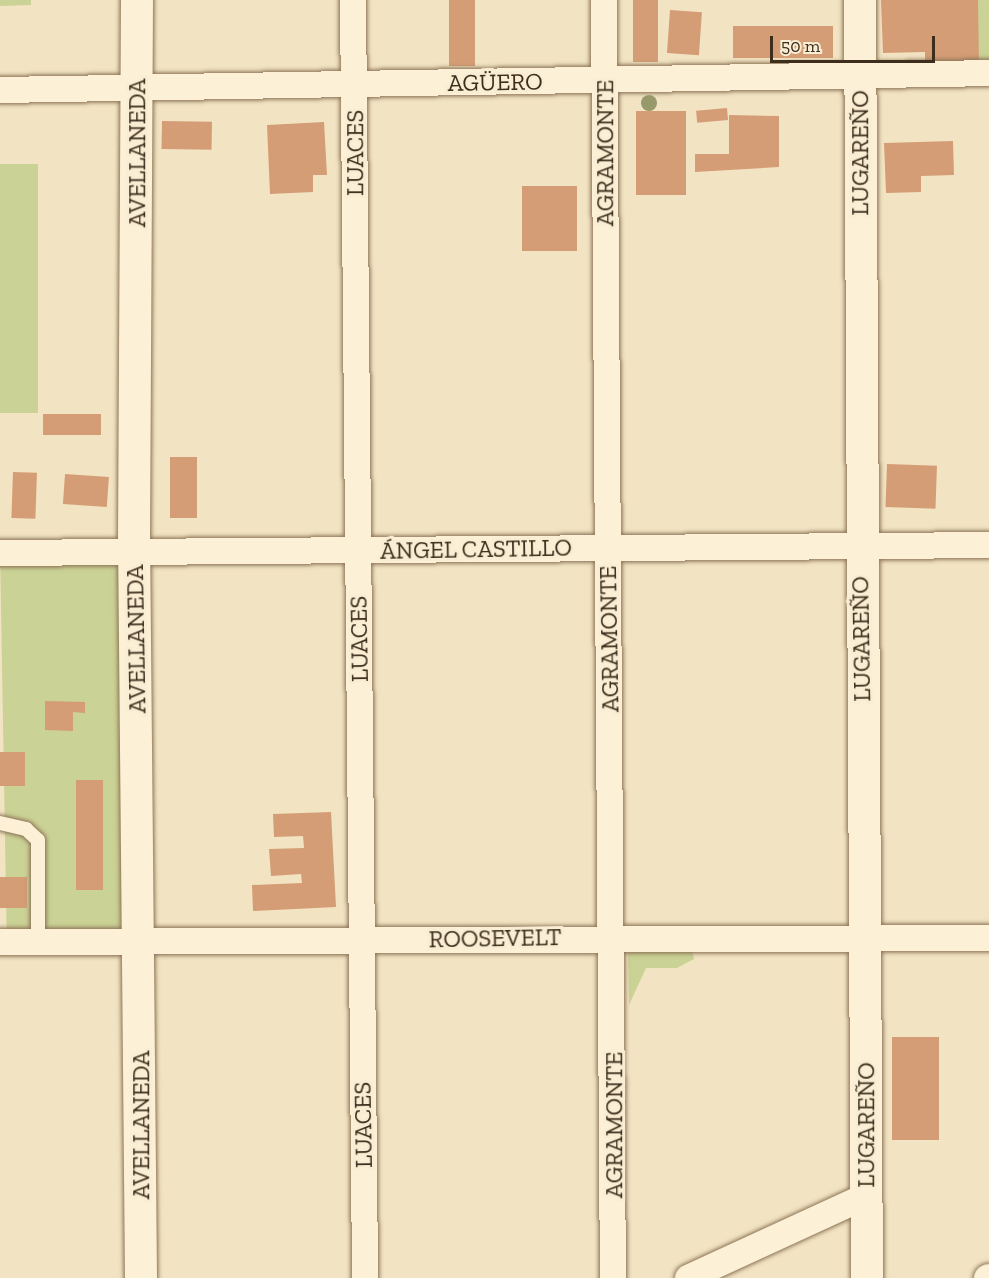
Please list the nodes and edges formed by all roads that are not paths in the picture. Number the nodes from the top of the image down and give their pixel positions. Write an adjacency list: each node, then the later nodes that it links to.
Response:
1 (137, 0): 9 (street, AVELLANEDA)
2 (353, 0): 8 (street, LUACES)
3 (604, 0): 7 (street, AGRAMONTE)
4 (860, 0): 6 (street, LUGAREÑO)
5 (989, 73): 6 (street, AGÜERO)
6 (860, 75): 7 (street, AGÜERO); 12 (street, LUGAREÑO)
7 (605, 80): 8 (street, AGÜERO); 13 (street, AGRAMONTE)
8 (354, 84): 9 (street, AGÜERO); 15 (street, LUACES)
9 (138, 88): 10 (street, AGÜERO); 14 (street, AVELLANEDA)
10 (0, 90)
11 (989, 545): 12 (street, ÁNGEL CASTILLO)
12 (859, 546): 13 (street, ÁNGEL CASTILLO); 19 (street, LUGAREÑO)
13 (608, 548): 15 (street, ÁNGEL CASTILLO); 18 (street, AGRAMONTE)
14 (134, 549): 15 (street, ÁNGEL CASTILLO); 16 (street, ÁNGEL CASTILLO); 24 (street, AVELLANEDA)
15 (358, 550): 21 (street, LUACES)
16 (0, 553)
17 (0, 823): 23 (lane)
18 (614, 936): 19 (street, ROOSEVELT); 21 (street, ROOSEVELT); 28 (street, AGRAMONTE)
19 (864, 939): 20 (street, ROOSEVELT); 25 (street, LUGAREÑO)
20 (989, 939)
21 (362, 940): 24 (street, ROOSEVELT); 27 (street, LUACES)
22 (0, 942): 23 (street, ROOSEVELT)
23 (38, 942): 24 (street, ROOSEVELT)
24 (142, 942): 26 (street, AVELLANEDA)
25 (866, 1196): 29 (street); 30 (street, LUGAREÑO)
26 (141, 1278)
27 (365, 1278)
28 (613, 1278)
29 (688, 1278)
30 (867, 1278)

